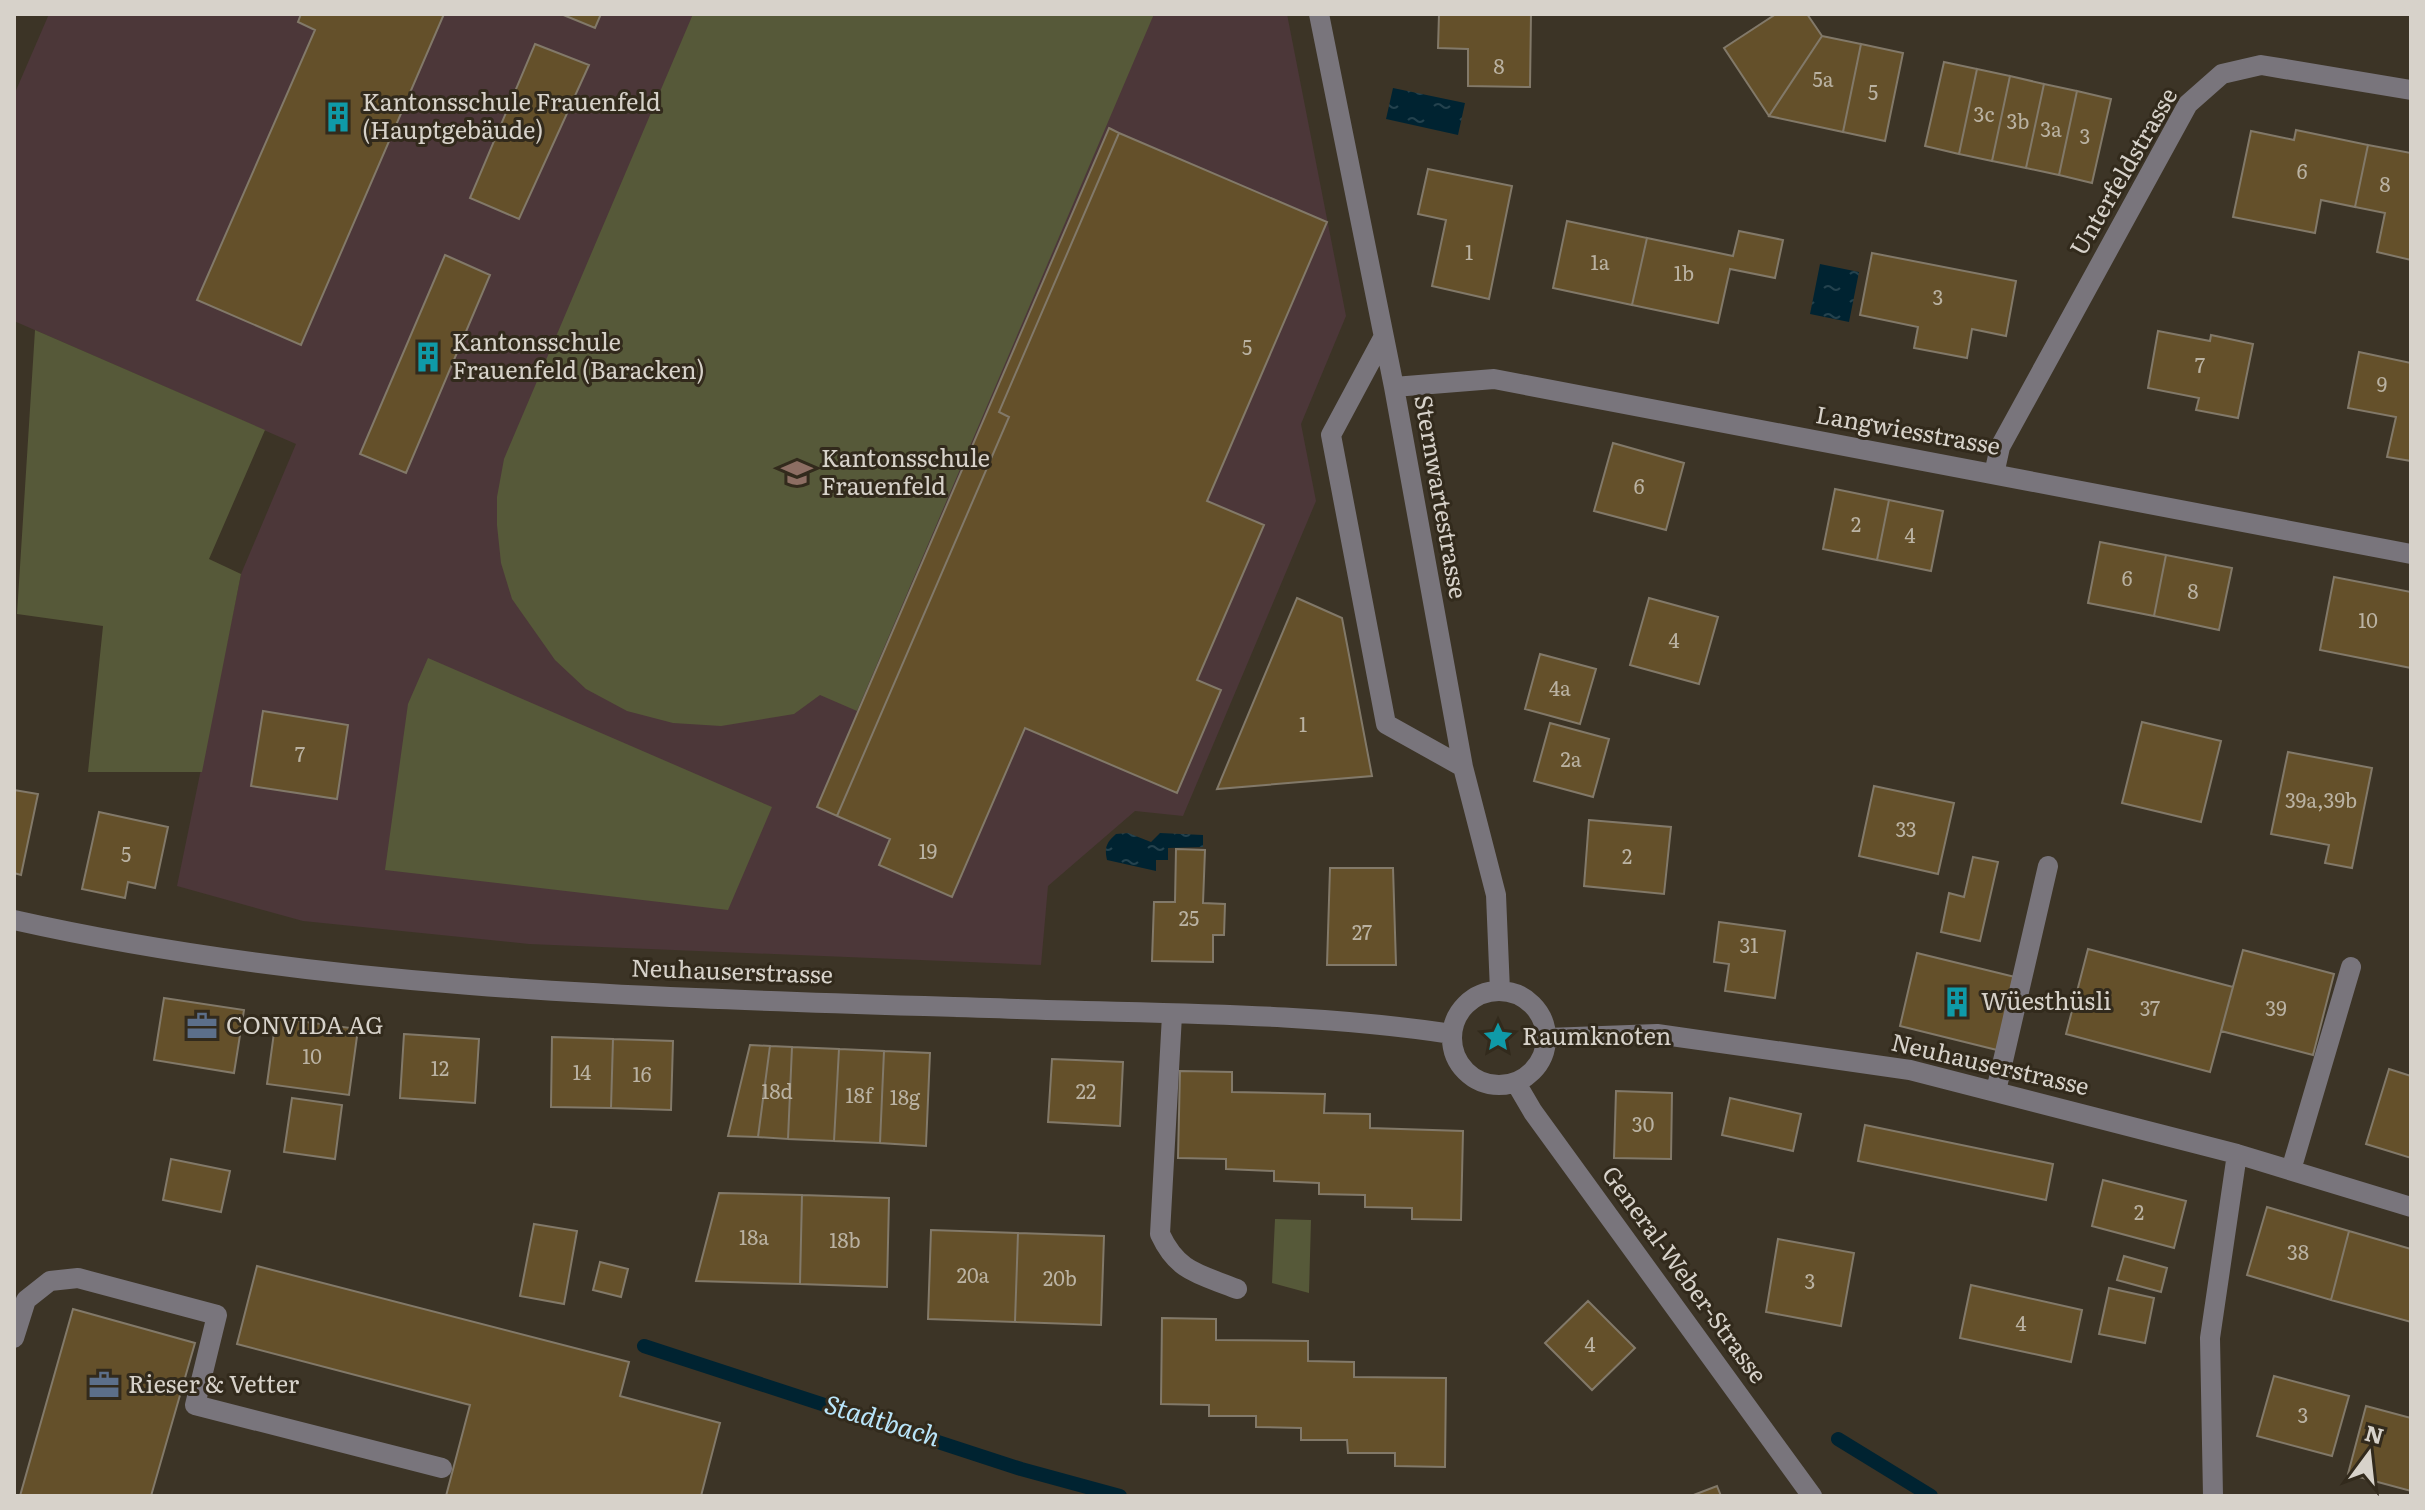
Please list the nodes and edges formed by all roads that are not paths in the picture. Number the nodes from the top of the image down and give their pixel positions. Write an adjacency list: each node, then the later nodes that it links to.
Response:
1 (1319, 14): 3 (street, Sternwartestrasse)
2 (2411, 90): 5 (street, Unterfeldstrasse)
3 (1383, 338): 4 (street, Sternwartestrasse); 7 (street)
4 (1394, 387): 5 (street, Langwiesstrasse); 7 (street, Sternwartestrasse)
5 (1994, 474): 6 (street, Langwiesstrasse)
6 (2411, 554)
7 (1463, 767): 11 (street, Sternwartestrasse)
8 (2048, 866): 16 (street)
9 (14, 920): 12 (street, Neuhauserstrasse)
10 (2351, 967): 18 (street)
11 (1500, 991): 13 (street); 14 (street)
12 (1172, 1015): 13 (street, Neuhauserstrasse); 20 (street)
13 (1452, 1034): 15 (street)
14 (1547, 1038): 15 (street); 16 (street, Neuhauserstrasse)
15 (1516, 1083): 23 (street, General-Weber-Strasse)
16 (1996, 1091): 17 (street, Neuhauserstrasse)
17 (2237, 1154): 18 (street, Neuhauserstrasse); 24 (street)
18 (2291, 1170): 19 (street, Neuhauserstrasse)
19 (2411, 1207)
20 (1237, 1289)
21 (14, 1338): 22 (street)
22 (442, 1468)
23 (1812, 1496)
24 (2213, 1496)

